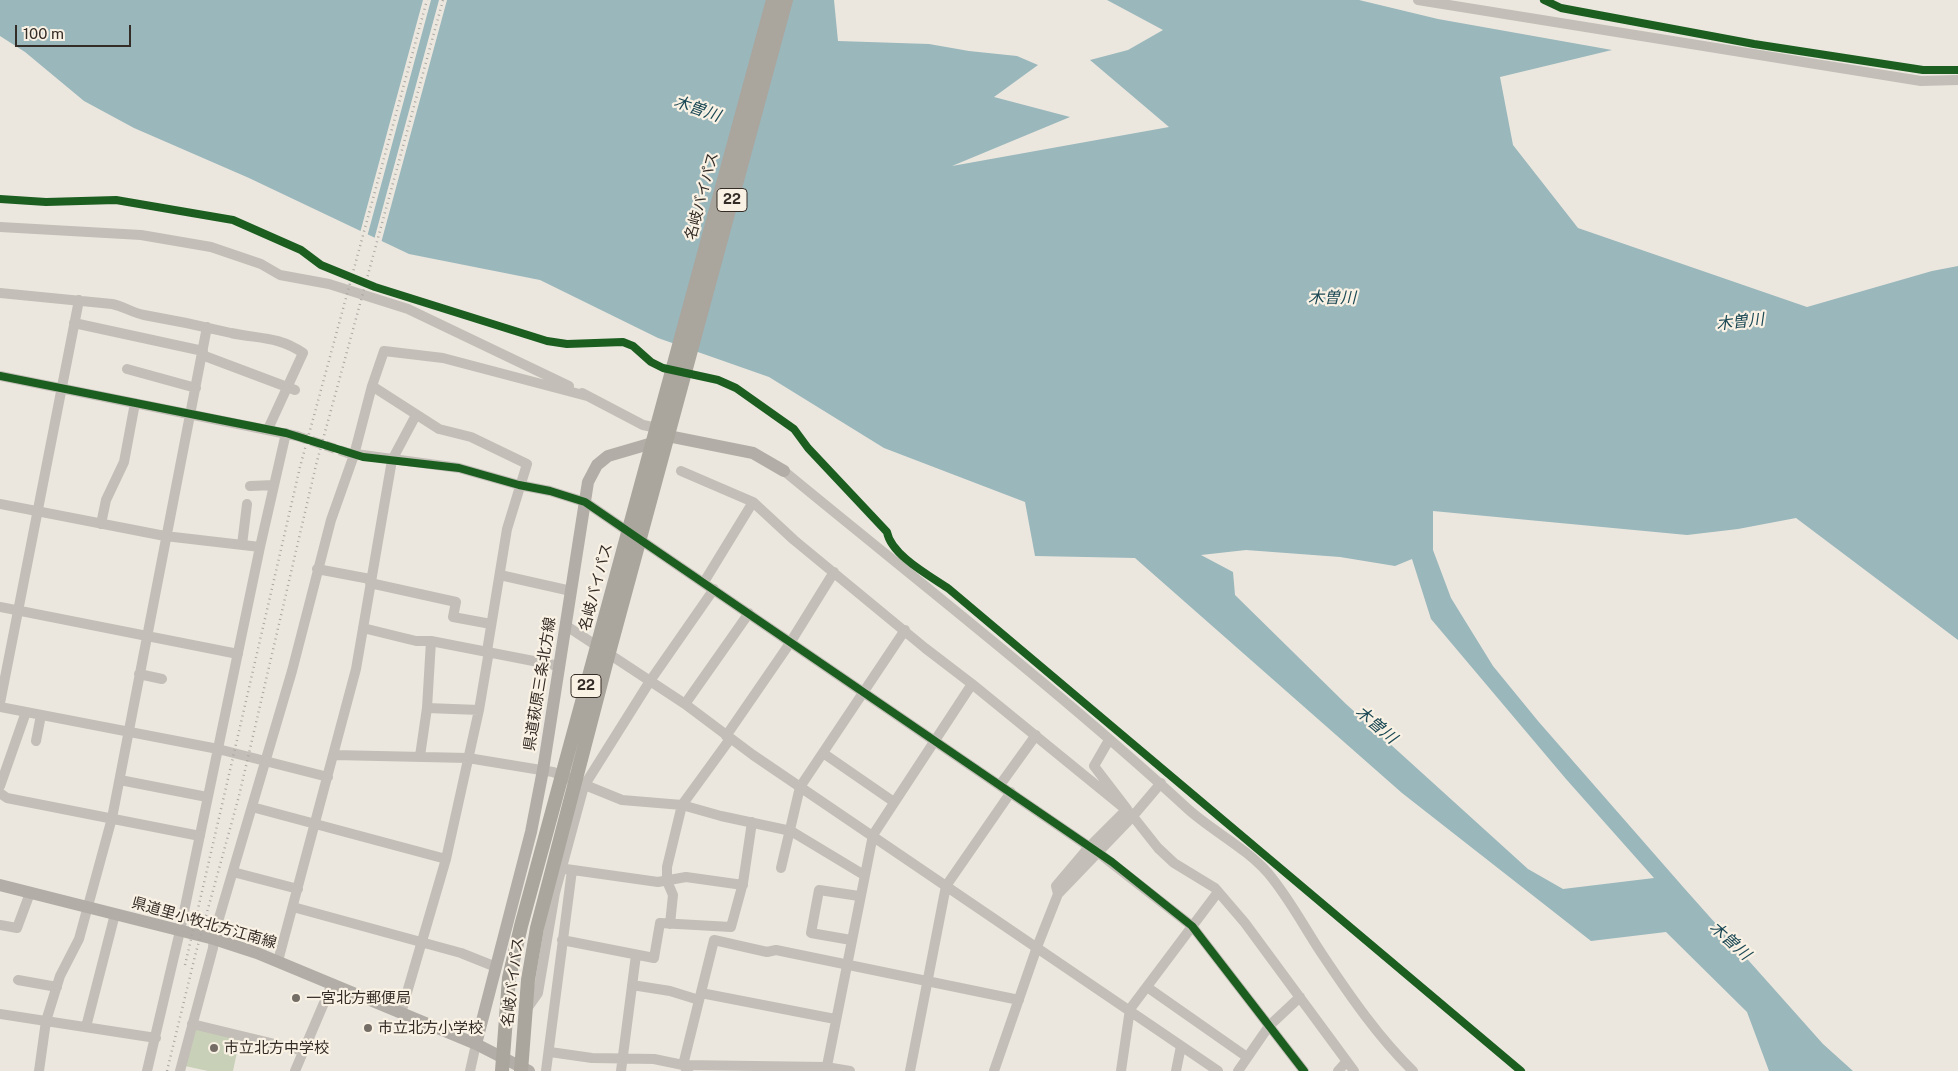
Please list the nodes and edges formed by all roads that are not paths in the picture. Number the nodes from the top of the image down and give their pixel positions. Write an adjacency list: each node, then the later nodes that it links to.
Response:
1 (773, 0): 164 (highway, 名岐バイパス / 22)
2 (786, 0): 151 (highway, 名岐バイパス / 22)
3 (1418, 0): 4 (street)
4 (1958, 80)
5 (0, 227): 17 (street)
6 (0, 294): 7 (street)
7 (79, 300): 8 (street); 9 (street)
8 (74, 323): 10 (street); 14 (street)
9 (207, 327): 10 (street); 16 (street)
10 (203, 353): 15 (street); 16 (street)
11 (127, 369): 15 (street)
12 (0, 376): 14 (street)
13 (372, 386): 17 (street); 20 (street); 25 (street)
14 (61, 388): 18 (street); 36 (street)
15 (196, 388): 19 (street)
16 (291, 388): 21 (street)
17 (587, 396): 24 (street)
18 (135, 403): 19 (street); 37 (street)
19 (190, 414): 21 (street); 38 (street)
20 (416, 415): 26 (street); 30 (street)
21 (268, 429): 22 (street)
22 (286, 433): 23 (street); 29 (street)
23 (297, 436)
24 (673, 437): 28 (main road, 県道萩原三条北方線); 32 (main road, 県道萩原三条北方線)
25 (351, 454): 26 (street); 41 (street)
26 (392, 460): 30 (street); 44 (street)
27 (681, 471): 33 (street)
28 (784, 471): 77 (street)
29 (274, 484): 31 (street); 40 (street)
30 (520, 485): 32 (street); 43 (street)
31 (250, 486)
32 (584, 502): 45 (street); 47 (main road, 県道萩原三条北方線)
33 (752, 502): 42 (street); 45 (street)
34 (0, 504): 36 (street)
35 (247, 504): 39 (street)
36 (37, 511): 37 (street); 49 (street)
37 (101, 524): 38 (street)
38 (166, 536): 39 (street); 55 (street)
39 (242, 545): 40 (street)
40 (260, 547): 59 (street)
41 (317, 570): 44 (street); 85 (street)
42 (834, 572): 54 (street); 57 (street)
43 (500, 575): 47 (street); 51 (street)
44 (370, 581): 51 (street); 53 (street)
45 (704, 582): 46 (street)
46 (714, 589): 50 (street); 64 (street)
47 (571, 591): 52 (main road, 県道萩原三条北方線)
48 (0, 607): 49 (street)
49 (17, 610): 55 (street); 61 (street)
50 (749, 613): 57 (street); 68 (street)
51 (491, 624): 58 (street)
52 (565, 625): 60 (main road, 県道萩原三条北方線); 64 (street)
53 (363, 628): 56 (street); 82 (street)
54 (905, 630): 65 (street); 66 (street)
55 (147, 635): 59 (street); 62 (street)
56 (431, 641): 58 (street); 70 (street)
57 (790, 643): 66 (street); 76 (street)
58 (488, 651): 60 (street); 71 (street)
59 (238, 654): 80 (street)
60 (559, 666): 86 (main road, 県道萩原三条北方線)
61 (3, 672): 67 (street)
62 (139, 674): 63 (street); 74 (street)
63 (162, 679)
64 (650, 681): 68 (street); 92 (street)
65 (972, 684): 75 (street); 79 (street)
66 (862, 693): 79 (street); 81 (street)
67 (0, 703)
68 (685, 704): 76 (street)
69 (0, 707): 72 (street)
70 (427, 708): 71 (street); 83 (street)
71 (479, 710): 84 (street)
72 (26, 712): 73 (street); 91 (street)
73 (41, 715): 74 (street); 78 (street)
74 (128, 732): 80 (street); 88 (street)
75 (1036, 735): 90 (street); 100 (street)
76 (728, 738): 93 (street); 98 (street)
77 (1109, 740): 89 (street); 100 (street)
78 (36, 741)
79 (936, 741): 90 (street); 97 (street)
80 (218, 749): 85 (street); 96 (street)
81 (823, 753): 93 (street); 97 (street)
82 (334, 754): 83 (street); 87 (street)
83 (420, 756): 84 (street)
84 (468, 758): 86 (street); 108 (street)
85 (266, 760): 87 (street); 99 (street)
86 (543, 770): 92 (street); 140 (main road, 県道萩原三条北方線)
87 (328, 777): 103 (street)
88 (120, 780): 96 (street); 101 (street)
89 (1161, 783): 121 (street); 189 (street)
90 (1000, 785): 94 (street)
91 (0, 786)
92 (584, 786): 98 (street); 110 (street)
93 (800, 787): 104 (street); 105 (street)
94 (1011, 792): 107 (street); 117 (street)
95 (0, 793): 101 (street)
96 (207, 797): 106 (street)
97 (894, 802): 105 (street)
98 (682, 805): 102 (street); 114 (street)
99 (252, 807): 103 (street); 112 (street)
100 (1131, 813): 107 (street); 119 (street)
101 (112, 818): 106 (street); 123 (street)
102 (752, 822): 104 (street); 116 (street)
103 (316, 824): 108 (street); 118 (street)
104 (791, 831): 109 (street); 113 (street)
105 (873, 835): 113 (street); 117 (street)
106 (200, 836): 130 (street)
107 (1097, 852): 121 (street); 121 (street); 128 (street)
108 (446, 859): 135 (street)
109 (781, 868)
110 (560, 869): 111 (street); 151 (street)
111 (572, 870): 114 (street); 132 (street)
112 (233, 872): 118 (street); 131 (street)
113 (864, 875): 122 (street)
114 (667, 881): 116 (street); 126 (street)
115 (0, 885): 120 (main road, 県道里小牧北方江南線)
116 (742, 885): 129 (street)
117 (946, 886): 136 (street); 142 (street)
118 (298, 889): 124 (street)
119 (1218, 892): 128 (street); 148 (street)
120 (30, 893): 123 (main road, 県道里小牧北方江南線); 127 (street)
121 (1058, 894): 136 (street)
122 (859, 896): 134 (street); 134 (street)
123 (88, 907): 125 (main road, 県道里小牧北方江南線); 145 (street)
124 (293, 907): 135 (street); 138 (street)
125 (115, 914): 130 (main road, 県道里小牧北方江南線); 158 (street)
126 (670, 924): 129 (street); 137 (street)
127 (0, 925)
128 (1192, 926): 146 (street); 157 (street)
129 (717, 927): 133 (street)
130 (180, 931): 131 (main road, 県道里小牧北方江南線); 159 (street)
131 (214, 939): 138 (main road, 県道里小牧北方江南線); 156 (street)
132 (562, 940): 137 (street); 163 (street)
133 (714, 940): 139 (street); 147 (street)
134 (851, 940): 139 (street)
135 (422, 941): 140 (street); 152 (street)
136 (1037, 947): 149 (street); 150 (street)
137 (636, 956): 144 (street)
138 (278, 961): 143 (main road, 県道里小牧北方江南線)
139 (846, 964): 142 (street); 154 (street)
140 (496, 967): 160 (main road, 県道萩原三条北方線)
141 (18, 980): 145 (street)
142 (928, 983): 149 (street); 180 (street)
143 (332, 984): 152 (main road, 県道里小牧北方江南線); 162 (street)
144 (632, 985): 147 (street); 166 (street)
145 (57, 987): 155 (street)
146 (1146, 987): 150 (street); 165 (street)
147 (700, 996): 154 (street); 168 (street)
148 (1300, 997): 157 (street); 167 (street)
149 (1019, 1000): 181 (street)
150 (1130, 1010): 161 (street); 182 (street)
151 (524, 1012): 169 (highway, 名岐バイパス / 22)
152 (401, 1013): 160 (main road, 県道里小牧北方江南線)
153 (0, 1014): 155 (street)
154 (836, 1019): 170 (street)
155 (46, 1021): 158 (street); 171 (street)
156 (192, 1024): 162 (street); 173 (street)
157 (1270, 1026): 165 (street); 186 (street)
158 (86, 1027): 159 (street)
159 (156, 1038): 172 (street)
160 (476, 1044): 164 (main road); 175 (street)
161 (1181, 1046): 183 (street); 184 (street)
162 (304, 1051): 174 (street)
163 (550, 1052): 166 (street); 177 (street)
164 (501, 1057): 169 (main road); 176 (highway, 名岐バイパス / 22)
165 (1247, 1057): 185 (street)
166 (623, 1058): 168 (street); 178 (street)
167 (1346, 1062): 187 (street); 188 (street)
168 (686, 1068): 170 (street)
169 (523, 1069)
170 (826, 1069): 179 (street)
171 (39, 1071)
172 (147, 1071)
173 (180, 1071)
174 (295, 1071)
175 (470, 1071)
176 (502, 1071)
177 (546, 1071)
178 (621, 1071)
179 (850, 1071)
180 (910, 1071)
181 (994, 1071)
182 (1121, 1071)
183 (1176, 1071)
184 (1218, 1071)
185 (1238, 1071)
186 (1304, 1071)
187 (1338, 1071)
188 (1354, 1071)
189 (1413, 1071)

